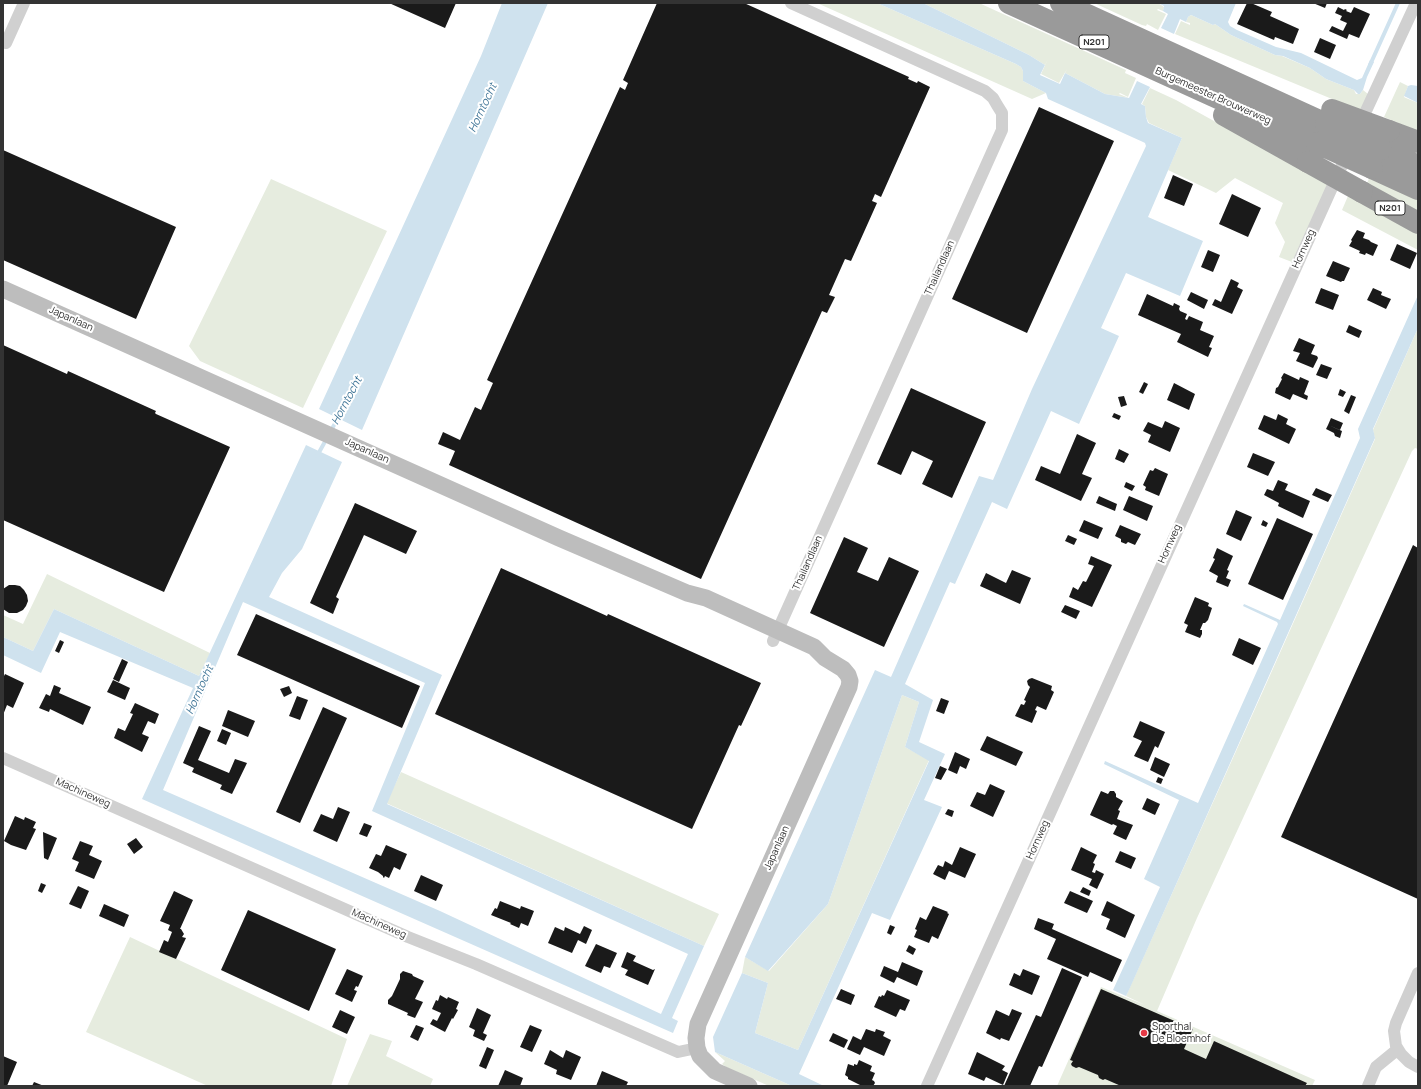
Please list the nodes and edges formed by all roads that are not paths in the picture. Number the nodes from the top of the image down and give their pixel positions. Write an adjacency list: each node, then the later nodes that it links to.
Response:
1 (24, 3): 6 (street)
2 (791, 3): 15 (street, Thailandlaan)
3 (1009, 3): 7 (highway, Burgemeester Brouwerweg / N201)
4 (1061, 3): 8 (highway, Burgemeester Brouwerweg / N201)
5 (1416, 3): 22 (street, Hornweg)
6 (3, 42)
7 (1180, 81): 8 (highway, Burgemeester Brouwerweg / N201); 13 (highway, N201, bridge)
8 (1325, 125): 10 (highway, Burgemeester Brouwerweg / N201, bridge); 10 (highway, N201, bridge)
9 (1418, 142): 10 (highway, N201)
10 (1381, 150): 11 (highway, Burgemeester Brouwerweg / N201); 12 (highway, Burgemeester Brouwerweg / N201)
11 (1418, 166)
12 (1418, 189)
13 (1418, 223)
14 (3, 289): 15 (street, Japanlaan)
15 (775, 636): 18 (street, Japanlaan)
16 (3, 758): 18 (street, Machineweg)
17 (1418, 973): 19 (street)
18 (697, 1048): 21 (street)
19 (1398, 1050): 20 (street); 23 (street)
20 (1418, 1067)
21 (749, 1086)
22 (927, 1086)
23 (1368, 1086)

